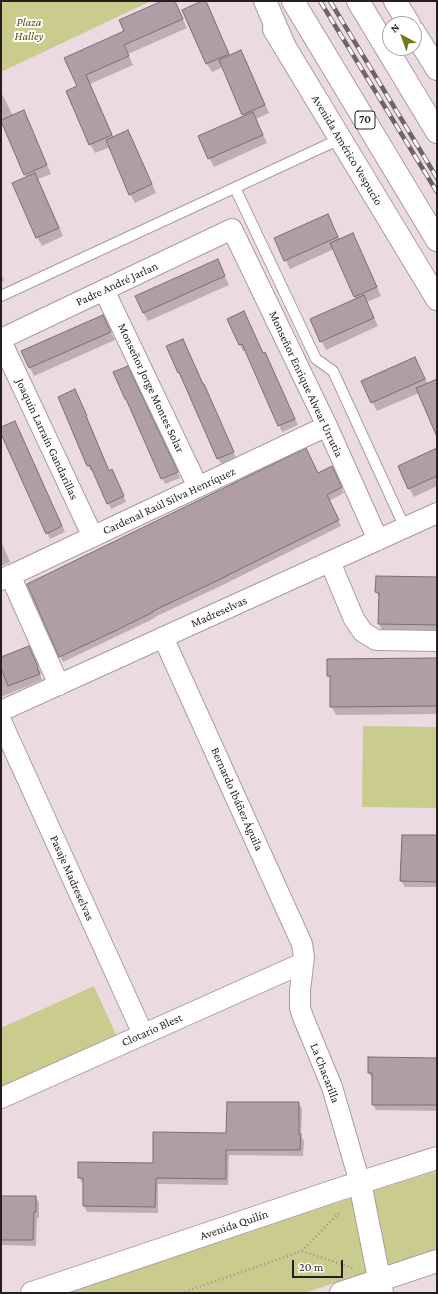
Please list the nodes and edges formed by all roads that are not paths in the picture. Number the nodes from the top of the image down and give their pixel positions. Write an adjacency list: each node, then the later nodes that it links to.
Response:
1 (256, 1): 7 (main road, Avenida Américo Vespucio)
2 (265, 1): 7 (main road)
3 (293, 1): 14 (main road, 70)
4 (358, 1): 10 (main road)
5 (395, 1): 6 (main road)
6 (404, 16)
7 (284, 45): 11 (main road, Avenida Américo Vespucio)
8 (422, 45): 9 (main road)
9 (437, 69)
10 (437, 132)
11 (340, 139): 12 (lane); 17 (main road, Avenida Américo Vespucio)
12 (234, 188): 16 (lane); 22 (lane)
13 (232, 229): 15 (street, Padre André Jarlan); 19 (street, Monseñor Enrique Alvear Urrutia)
14 (437, 240)
15 (104, 290): 18 (street, Padre André Jarlan); 20 (street, Monseñor Jorge Montes Solar)
16 (1, 296)
17 (437, 299)
18 (1, 340): 23 (street, Joaquín Larraín Gandarillas)
19 (327, 426): 20 (street, Cardenal Raúl Silva Henríquez); 24 (street, Monseñor Enrique Alvear Urrutia)
20 (198, 487): 23 (street, Cardenal Raúl Silva Henríquez)
21 (437, 513): 22 (street, Madreselvas)
22 (405, 528): 24 (street, Madreselvas)
23 (93, 537): 26 (street, Cardenal Raúl Silva Henríquez)
24 (378, 540): 25 (street, Madreselvas)
25 (330, 562): 27 (street, Madreselvas); 28 (street)
26 (6, 578): 29 (street)
27 (163, 637): 29 (street, Madreselvas); 32 (street, Bernardo Ibáñez Águila)
28 (437, 641)
29 (59, 685): 30 (street, Madreselvas)
30 (1, 711)
31 (1, 721): 33 (street, Pasaje Madreselvas)
32 (303, 963): 33 (street, Clotario Blest); 36 (street, La Chacarilla)
33 (143, 1034): 34 (street, Clotario Blest)
34 (1, 1098)
35 (437, 1158): 36 (main road, Avenida Quilín)
36 (360, 1183): 38 (main road); 39 (main road, Avenida Quilín)
37 (437, 1261): 38 (main road)
38 (381, 1287): 40 (main road)
39 (32, 1293)
40 (341, 1293)

